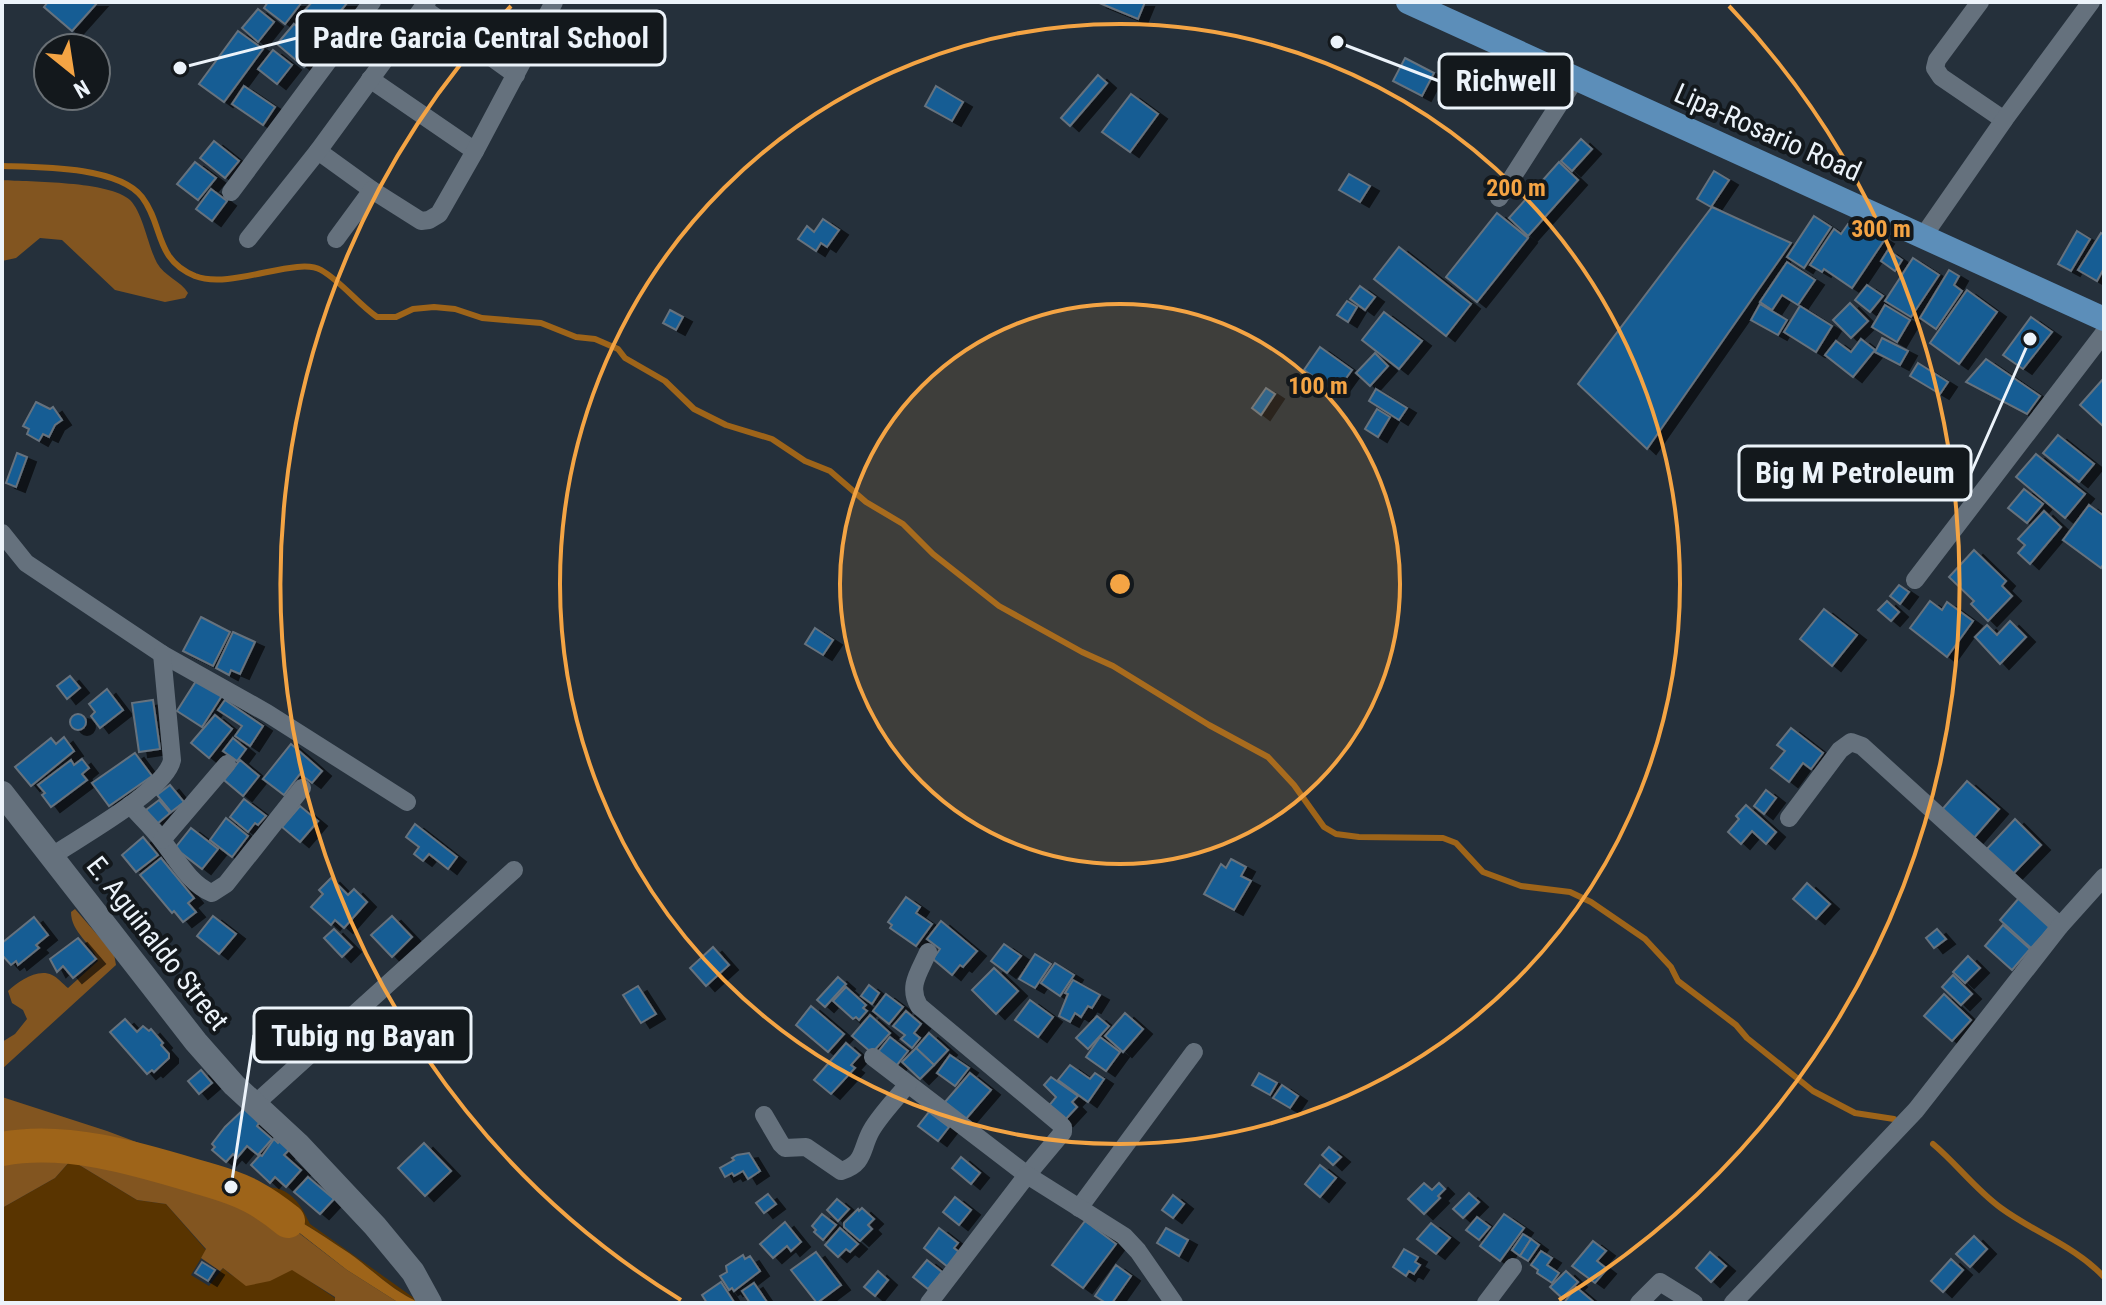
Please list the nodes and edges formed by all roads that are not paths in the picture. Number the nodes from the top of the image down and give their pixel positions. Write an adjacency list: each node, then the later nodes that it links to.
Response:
1 (372, 2): 14 (street)
2 (554, 2): 7 (street)
3 (1980, 2): 10 (street)
4 (2091, 2): 10 (street)
5 (425, 5): 7 (street); 9 (street)
6 (1423, 5): 8 (main road, Lipa-Rosario Road)
7 (516, 75): 12 (street)
8 (1576, 78): 15 (street); 16 (main road, Lipa-Rosario Road)
9 (370, 79): 11 (street); 12 (street)
10 (2004, 120): 16 (street)
11 (318, 151): 13 (street); 17 (street)
12 (475, 151): 13 (street)
13 (372, 190): 18 (street)
14 (231, 192)
15 (1499, 198)
16 (1924, 235): 19 (main road, Lipa-Rosario Road)
17 (248, 239)
18 (336, 239)
19 (2104, 319)
20 (2104, 333): 22 (street)
21 (2, 533): 23 (street)
22 (1915, 580)
23 (162, 654): 27 (street); 28 (street)
24 (227, 764): 30 (street)
25 (302, 788): 30 (street)
26 (2, 793): 31 (street, E. Aguinaldo Street)
27 (407, 802)
28 (130, 805): 30 (street); 31 (street)
29 (1789, 818): 34 (street)
30 (162, 840)
31 (52, 856): 39 (street, E. Aguinaldo Street)
32 (514, 870): 39 (street)
33 (2104, 877): 34 (street)
34 (2060, 926): 50 (street)
35 (928, 952): 41 (street)
36 (1194, 1052): 42 (street)
37 (873, 1057): 38 (street)
38 (908, 1084): 40 (street); 41 (street)
39 (255, 1104): 44 (street, E. Aguinaldo Street)
40 (764, 1115)
41 (1027, 1175): 42 (street); 45 (street)
42 (1079, 1208): 46 (street)
43 (1513, 1267): 47 (street)
44 (427, 1296)
45 (929, 1303)
46 (1174, 1303)
47 (1486, 1303)
48 (1639, 1303): 49 (street)
49 (1694, 1303)
50 (1733, 1303)

